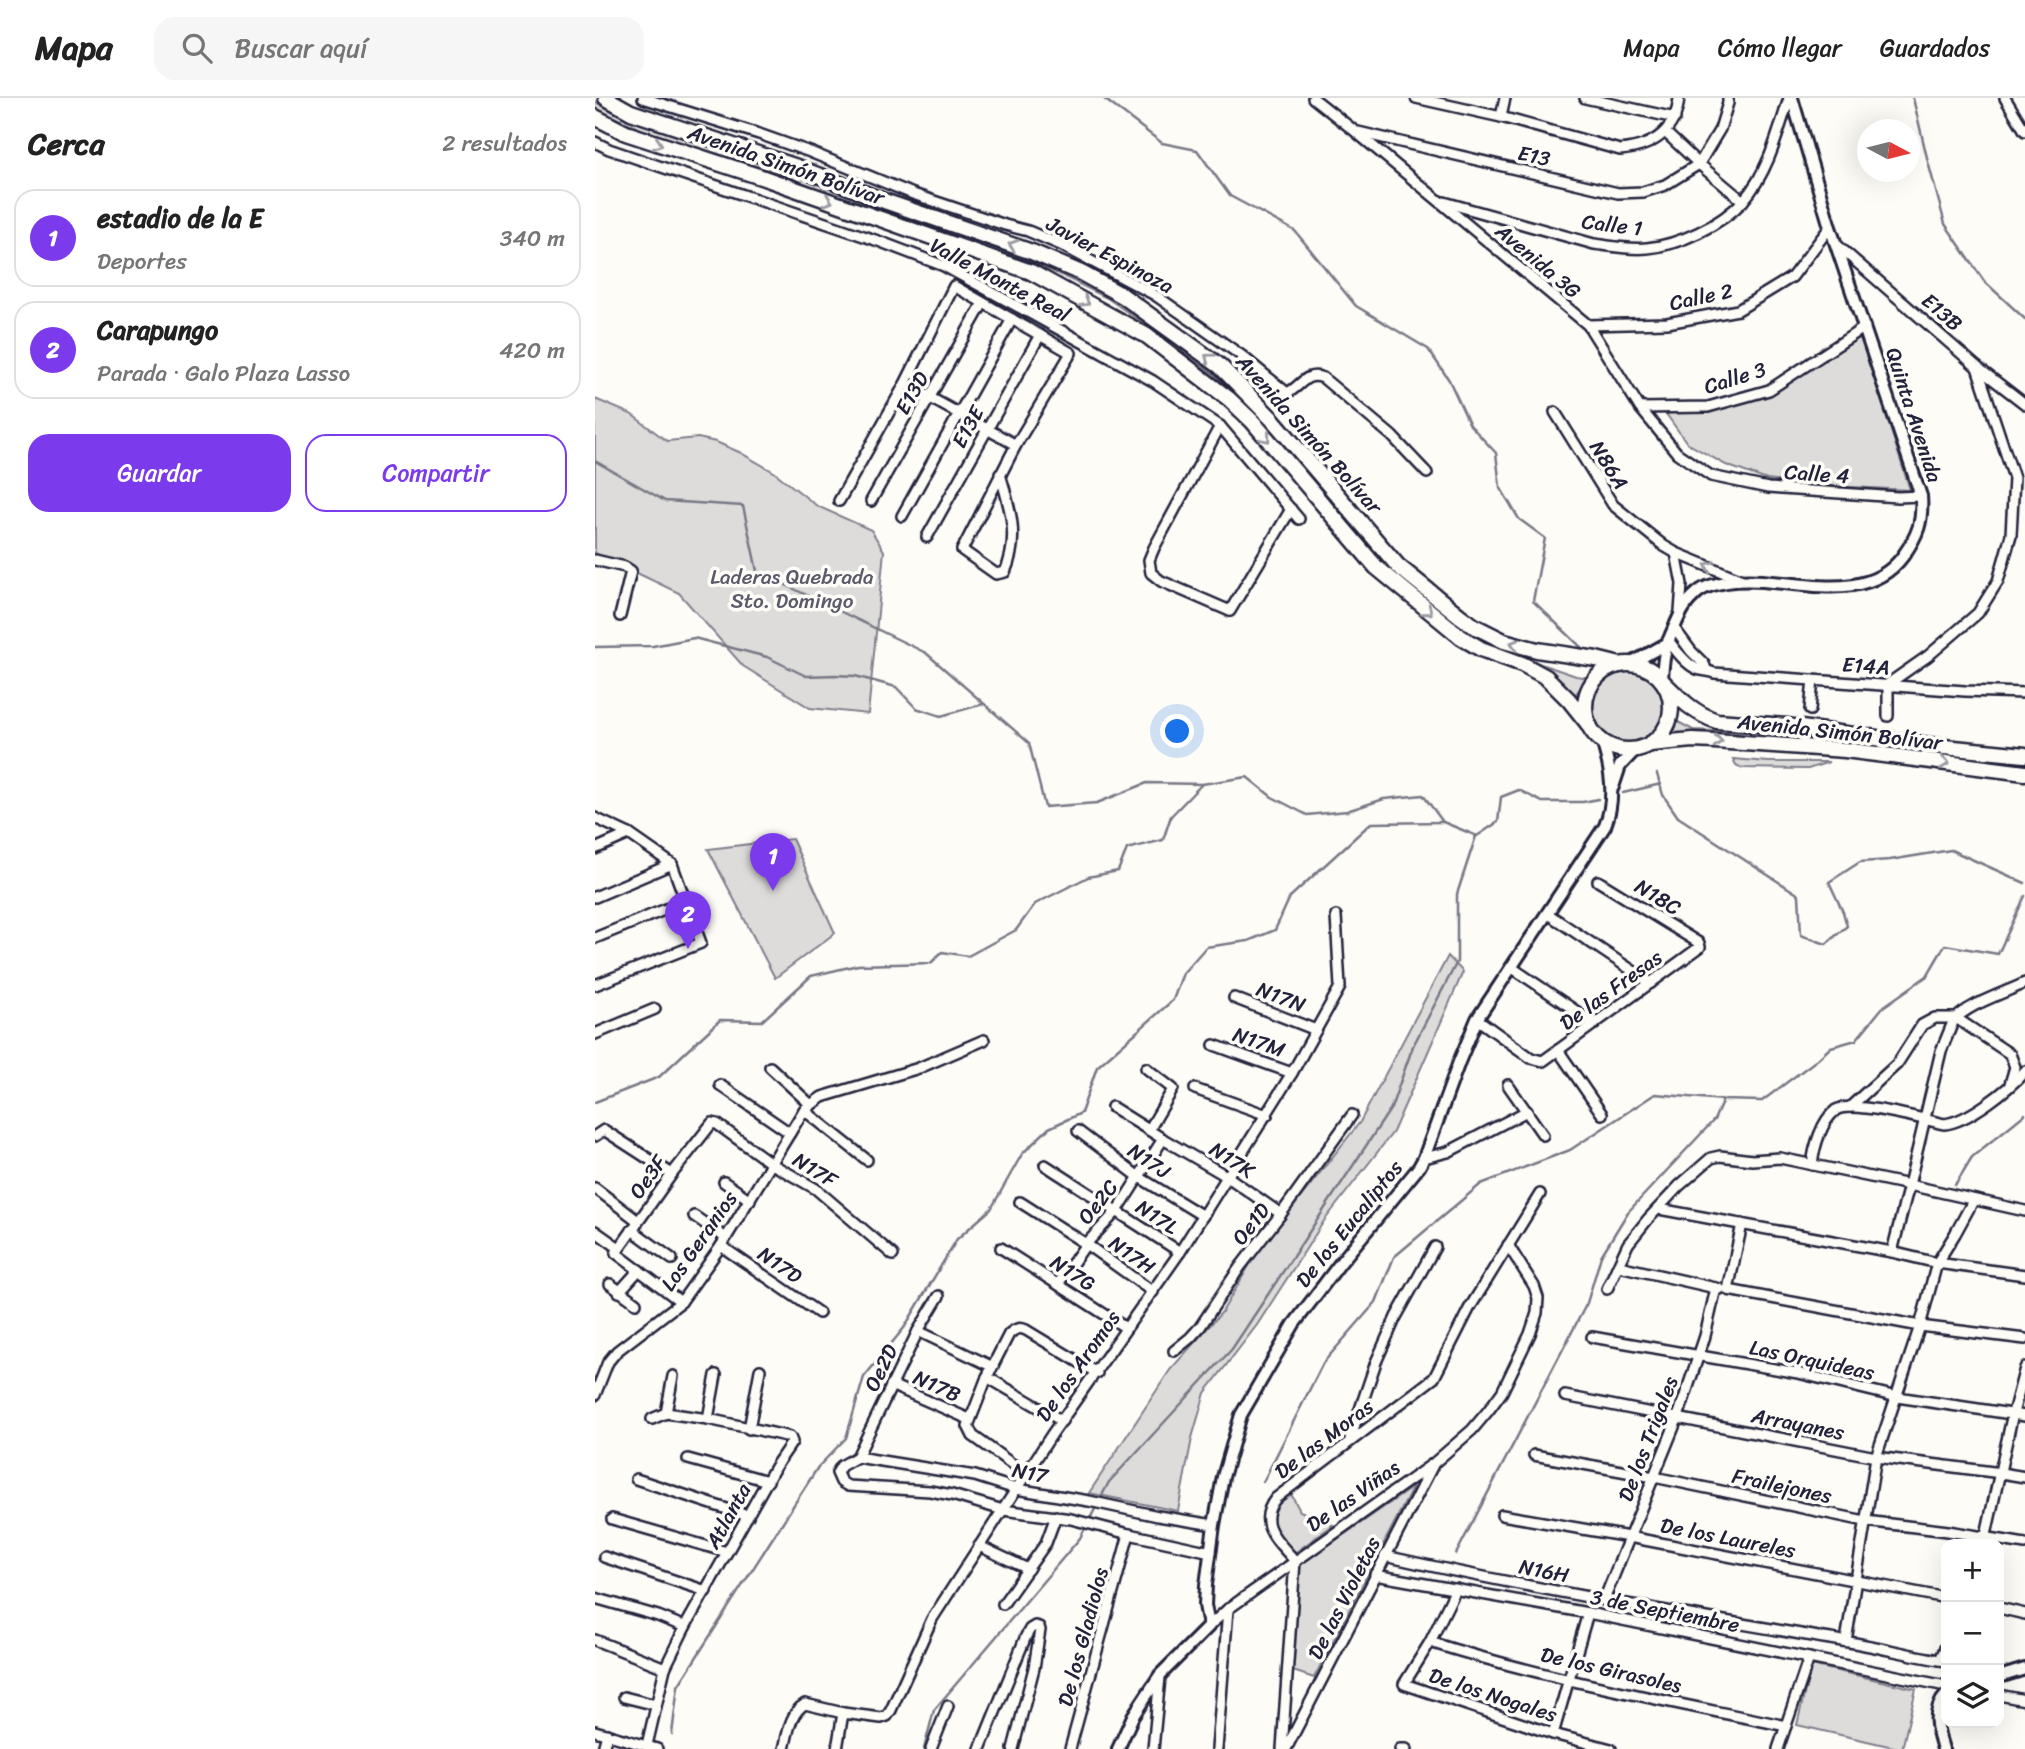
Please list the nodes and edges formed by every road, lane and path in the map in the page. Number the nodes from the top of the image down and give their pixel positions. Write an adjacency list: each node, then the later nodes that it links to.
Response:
1 (606, 98): 57 (highway, Avenida Simón Bolívar, one-way to 1)
2 (643, 98): 40 (street, Javier Espinoza)
3 (1313, 98): 15 (street, Avenida 3G)
4 (1416, 98): 12 (street)
5 (1505, 98): 12 (street)
6 (1585, 98): 13 (street)
7 (1679, 98): 13 (street)
8 (1728, 98): 18 (street)
9 (1791, 98): 20 (street, Calle 1); 21 (street, Quinta Avenida)
10 (2005, 98): 14 (street)
11 (595, 117): 65 (highway, Avenida Simón Bolívar, one-way to 65)
12 (1501, 117): 16 (street)
13 (1675, 118): 16 (street)
14 (2025, 131)
15 (1356, 132): 18 (street, E13); 19 (street, Avenida 3G)
16 (1666, 133): 18 (street)
17 (595, 142): 24 (street, Valle Monte Real)
18 (1699, 164): 20 (street)
19 (1439, 201): 20 (street, Calle 1); 27 (street, Avenida 3G)
20 (1742, 201)
21 (1831, 227): 22 (street, Quinta Avenida); 27 (street, Calle 2)
22 (1837, 245): 28 (street, Quinta Avenida); 30 (street, E13B)
23 (983, 303): 26 (street); 31 (street); 32 (street, E13D)
24 (1014, 306): 25 (street, Valle Monte Real); 26 (street)
25 (1027, 313): 26 (street); 37 (street, Valle Monte Real)
26 (1013, 320): 29 (street); 36 (street)
27 (1588, 326): 34 (street, Avenida 3G)
28 (1865, 327): 34 (street, Calle 3); 43 (street, Quinta Avenida)
29 (1040, 335): 38 (street, E13E); 39 (street)
30 (1977, 367): 33 (street, E13B); 61 (street)
31 (905, 384): 32 (street); 44 (street)
32 (930, 397): 36 (street); 45 (street, E13D)
33 (2025, 404)
34 (1640, 408): 42 (street, Avenida 3G)
35 (1555, 412): 50 (street, N86A)
36 (959, 414): 38 (street); 47 (street)
37 (1220, 426): 46 (street, Valle Monte Real); 46 (street)
38 (987, 429): 39 (street); 49 (street, E13E)
39 (1016, 445): 41 (street)
40 (1427, 473)
41 (1000, 474): 41 (street)
42 (1711, 476): 43 (street, Calle 4)
43 (1921, 496): 52 (street, Quinta Avenida)
44 (839, 501)
45 (871, 501)
46 (1291, 509): 48 (street, Valle Monte Real)
47 (902, 516)
48 (1299, 519)
49 (927, 537)
50 (1676, 553): 52 (street, N86A, one-way to 50); 53 (street)
51 (595, 560): 54 (street)
52 (1742, 580): 53 (street, Quinta Avenida)
53 (1680, 612): 55 (street, Quinta Avenida)
54 (620, 616)
55 (1674, 628): 56 (street, Quinta Avenida); 58 (street)
56 (1667, 642): 57 (street); 58 (street, E14A); 60 (street, Quinta Avenida)
57 (1625, 664): 60 (highway, Avenida Simón Bolívar); 65 (highway)
58 (1706, 669): 59 (street, E14A)
59 (1813, 680): 61 (street, E14A); 63 (street)
60 (1663, 681): 67 (highway); 69 (highway, Avenida Simón Bolívar)
61 (1888, 684): 62 (street, E14A); 64 (street)
62 (2023, 690)
63 (1810, 710)
64 (1888, 716)
65 (1589, 725): 66 (highway, Avenida Simón Bolívar)
66 (1602, 741): 68 (highway); 71 (street, De los Eucaliptos)
67 (1650, 744): 68 (highway, Avenida Simón Bolívar); 70 (highway, Avenida Simón Bolívar, one-way to 70)
68 (1635, 750): 71 (street, De los Eucaliptos)
69 (2025, 755)
70 (2025, 773)
71 (1612, 790): 79 (street, De los Eucaliptos)
72 (595, 818): 73 (street)
73 (629, 834): 74 (street); 75 (street)
74 (595, 849)
75 (672, 864): 77 (street); 78 (street)
76 (1598, 881): 82 (street, N18C)
77 (595, 897)
78 (686, 901): 81 (street); 86 (street)
79 (1548, 914): 83 (street, De los Eucaliptos); 85 (street)
80 (1336, 916): 92 (street, De los Aromos)
81 (595, 938)
82 (1699, 943): 85 (street, De las Fresas)
83 (1511, 967): 90 (street, De los Eucaliptos); 91 (street)
84 (2025, 983): 89 (street)
85 (1651, 984): 91 (street, De las Fresas)
86 (595, 985)
87 (1234, 998): 92 (street, N17N)
88 (655, 1009): 93 (street)
89 (1956, 1018): 103 (street); 106 (street); 112 (street)
90 (1477, 1020): 96 (street, De las Fresas); 120 (street, De los Eucaliptos)
91 (1595, 1024): 96 (street, De las Fresas)
92 (1316, 1030): 100 (street, De los Aromos)
93 (595, 1034)
94 (984, 1040): 107 (street)
95 (1214, 1045): 100 (street, N17M)
96 (1558, 1050): 109 (street)
97 (770, 1067): 107 (street)
98 (1146, 1068): 114 (street)
99 (2025, 1071): 103 (street)
100 (1292, 1073): 110 (street, De los Aromos)
101 (720, 1085): 116 (street)
102 (1508, 1085): 108 (street)
103 (2010, 1086): 112 (street)
104 (1195, 1089): 110 (street)
105 (1112, 1107): 114 (street, N17K)
106 (1850, 1107): 112 (street); 124 (street)
107 (807, 1108): 116 (street, Los Geranios); 121 (street)
108 (1527, 1111): 117 (street); 120 (street)
109 (1602, 1114)
110 (1268, 1115): 127 (street, De los Aromos)
111 (1352, 1115): 138 (street, Oe1D)
112 (1925, 1119): 129 (street)
113 (712, 1123): 122 (street, N17F); 125 (street, Oe3F)
114 (1149, 1130): 119 (street, N17K)
115 (1078, 1131): 126 (street, N17J)
116 (790, 1133): 122 (street, Los Geranios)
117 (1543, 1135)
118 (595, 1136): 125 (street)
119 (1162, 1140): 126 (street, Oe2C); 127 (street, N17K)
120 (1424, 1158): 216 (street, De los Eucaliptos)
121 (867, 1160)
122 (772, 1164): 132 (street, Los Geranios); 153 (street, N17F)
123 (1045, 1165): 136 (street, N17L)
124 (1812, 1165): 129 (street); 135 (street)
125 (672, 1174): 141 (street, Oe3F)
126 (1139, 1177): 136 (street, Oe2C); 140 (street, N17J)
127 (1228, 1177): 138 (street, N17K); 140 (street, De los Aromos)
128 (724, 1182): 132 (street)
129 (1909, 1185): 133 (street); 152 (street)
130 (595, 1188): 141 (street)
131 (1540, 1194): 147 (street, De las Moras)
132 (750, 1200): 145 (street, Los Geranios)
133 (1973, 1201): 137 (street); 155 (street)
134 (1020, 1202): 146 (street, N17H)
135 (1659, 1209): 142 (street); 156 (street)
136 (1117, 1211): 146 (street, Oe2C); 151 (street, N17L)
137 (2025, 1211)
138 (1281, 1214): 175 (street, Oe1D)
139 (694, 1216): 145 (street, N17D)
140 (1203, 1216): 151 (street, De los Aromos)
141 (638, 1220): 143 (street, Oe3F)
142 (1742, 1224): 152 (street); 163 (street)
143 (632, 1230): 150 (street, Oe3F); 154 (street)
144 (596, 1234): 150 (street)
145 (724, 1242): 167 (street, Los Geranios); 169 (street, N17D)
146 (1086, 1244): 160 (street, Oe2C); 165 (street, N17H)
147 (1508, 1244): 197 (street, De las Moras); 202 (street, De las Viñas)
148 (1435, 1247): 197 (street)
149 (1001, 1248): 160 (street, N17G)
150 (617, 1250): 157 (street)
151 (1180, 1252): 165 (street, De los Aromos)
152 (1892, 1252): 155 (street)
153 (893, 1255)
154 (672, 1259)
155 (1937, 1263): 158 (street); 170 (street)
156 (1619, 1266): 161 (street); 162 (street)
157 (639, 1270): 164 (street); 167 (street)
158 (2025, 1275)
159 (610, 1284): 164 (street)
160 (1058, 1284): 171 (street, N17G)
161 (1716, 1288): 163 (street); 176 (street, De los Trigales)
162 (1607, 1289)
163 (1728, 1290): 170 (street)
164 (619, 1292): 168 (street)
165 (1153, 1292): 171 (street, De los Aromos)
166 (939, 1296): 172 (street, Oe2D)
167 (681, 1301): 185 (street, Los Geranios)
168 (636, 1303)
169 (819, 1313)
170 (1920, 1326): 174 (street); 187 (street)
171 (1126, 1328): 180 (street, De los Aromos)
172 (918, 1331): 177 (street); 184 (street, Oe2D)
173 (1592, 1337): 176 (street, Las Orquideas)
174 (2025, 1339)
175 (1174, 1351)
176 (1697, 1356): 187 (street, Las Orquideas); 191 (street, De los Trigales)
177 (993, 1367): 180 (street); 183 (street)
178 (2025, 1368): 189 (street)
179 (760, 1370): 196 (street)
180 (1097, 1373): 195 (street, De los Aromos)
181 (716, 1375): 193 (street)
182 (673, 1376): 188 (street)
183 (987, 1377): 194 (street); 195 (street)
184 (891, 1385): 194 (street, N17B); 199 (street, Oe2D)
185 (595, 1395)
186 (1565, 1396): 191 (street, Arrayanes)
187 (1897, 1397): 189 (street, Las Orquideas); 200 (street)
188 (666, 1413): 192 (street); 193 (street, Atlanta)
189 (2013, 1413): 190 (street, Las Orquideas); 203 (street)
190 (2025, 1416)
191 (1678, 1417): 200 (street, Arrayanes); 205 (street, De los Trigales)
192 (652, 1419)
193 (708, 1419): 196 (street, Atlanta)
194 (969, 1419): 204 (street)
195 (1062, 1421): 204 (street, De los Aromos)
196 (749, 1429): 208 (street, Atlanta)
197 (1350, 1441): 228 (street, De las Moras)
198 (1534, 1455): 205 (street, Frailejones)
199 (857, 1457): 209 (street, N17); 210 (street)
200 (1876, 1457): 203 (street, Arrayanes); 215 (street)
201 (688, 1459): 208 (street)
202 (1434, 1463): 226 (street, De las Violetas); 228 (street, De las Viñas)
203 (2001, 1473): 206 (street, Arrayanes); 220 (street)
204 (1026, 1474): 209 (street, De los Aromos)
205 (1654, 1477): 215 (street, Frailejones); 218 (street, De los Trigales)
206 (2025, 1477)
207 (636, 1479): 212 (street)
208 (768, 1481): 212 (street, Atlanta)
209 (1016, 1489): 210 (street, De los Aromos); 216 (street, N17)
210 (1003, 1510): 213 (street); 223 (street, De los Aromos)
211 (1503, 1514): 218 (street, De los Laureles)
212 (748, 1516): 224 (street, Atlanta)
213 (1056, 1516): 217 (street); 229 (street)
214 (612, 1519): 224 (street)
215 (1865, 1521): 219 (street, Frailejones); 231 (street)
216 (1214, 1525): 225 (street, De los Eucaliptos)
217 (1129, 1534): 225 (street); 272 (street, De los Gladiolos)
218 (1629, 1537): 231 (street, De los Laureles); 236 (street, De los Trigales)
219 (1973, 1539)
220 (1985, 1539)
221 (2004, 1542): 222 (street, Frailejones)
222 (2025, 1544)
223 (979, 1546): 229 (street); 259 (street, De los Aromos)
224 (727, 1552): 233 (street, Atlanta)
225 (1211, 1552): 242 (street, De los Eucaliptos)
226 (1385, 1556): 230 (street, De las Violetas); 236 (street, N16H)
227 (604, 1557): 233 (street)
228 (1295, 1561): 238 (street, De las Viñas); 276 (street)
229 (1028, 1569): 237 (street)
230 (1375, 1575): 232 (street, 3 de Septiembre); 276 (street, De las Violetas)
231 (1856, 1581): 234 (street, De los Laureles); 245 (street)
232 (1456, 1589): 240 (street, 3 de Septiembre); 246 (street)
233 (706, 1591): 243 (street, Atlanta)
234 (1941, 1597)
235 (595, 1598): 243 (street)
236 (1604, 1600): 245 (street, N16H)
237 (1003, 1604)
238 (1228, 1609): 242 (street, De las Viñas); 275 (street)
239 (2004, 1609): 241 (street)
240 (1587, 1613): 247 (street, 3 de Septiembre); 251 (street)
241 (2025, 1614)
242 (1209, 1626): 250 (street, De las Viñas)
243 (685, 1627): 249 (street, Atlanta)
244 (595, 1640): 249 (street)
245 (1846, 1641): 248 (street, N16H)
246 (1430, 1642): 251 (street, De los Girasoles); 263 (street, De los Nogales)
247 (1809, 1658): 252 (street, 3 de Septiembre); 260 (street)
248 (1941, 1661)
249 (665, 1668): 257 (street, Atlanta)
250 (1160, 1675): 273 (street, De las Viñas); 274 (street)
251 (1569, 1680): 260 (street, De los Girasoles); 263 (street)
252 (1941, 1685)
253 (2004, 1696): 255 (street)
254 (624, 1697): 257 (street)
255 (2025, 1699)
256 (1941, 1702): 279 (street)
257 (656, 1705): 264 (street, Atlanta)
258 (948, 1706): 269 (street)
259 (843, 1713): 267 (street, De los Aromos); 268 (street)
260 (1786, 1726): 278 (street)
261 (595, 1731): 262 (street)
262 (607, 1734): 264 (street); 265 (street)
263 (1553, 1734): 277 (street, De los Nogales)
264 (647, 1745): 266 (street)
265 (603, 1749)
266 (657, 1749)
267 (784, 1749)
268 (837, 1749)
269 (931, 1749)
270 (980, 1749): 271 (street)
271 (1013, 1749)
272 (1070, 1749)
273 (1118, 1749)
274 (1153, 1749)
275 (1217, 1749)
276 (1284, 1749)
277 (1611, 1749)
278 (1778, 1749)
279 (1943, 1749)

